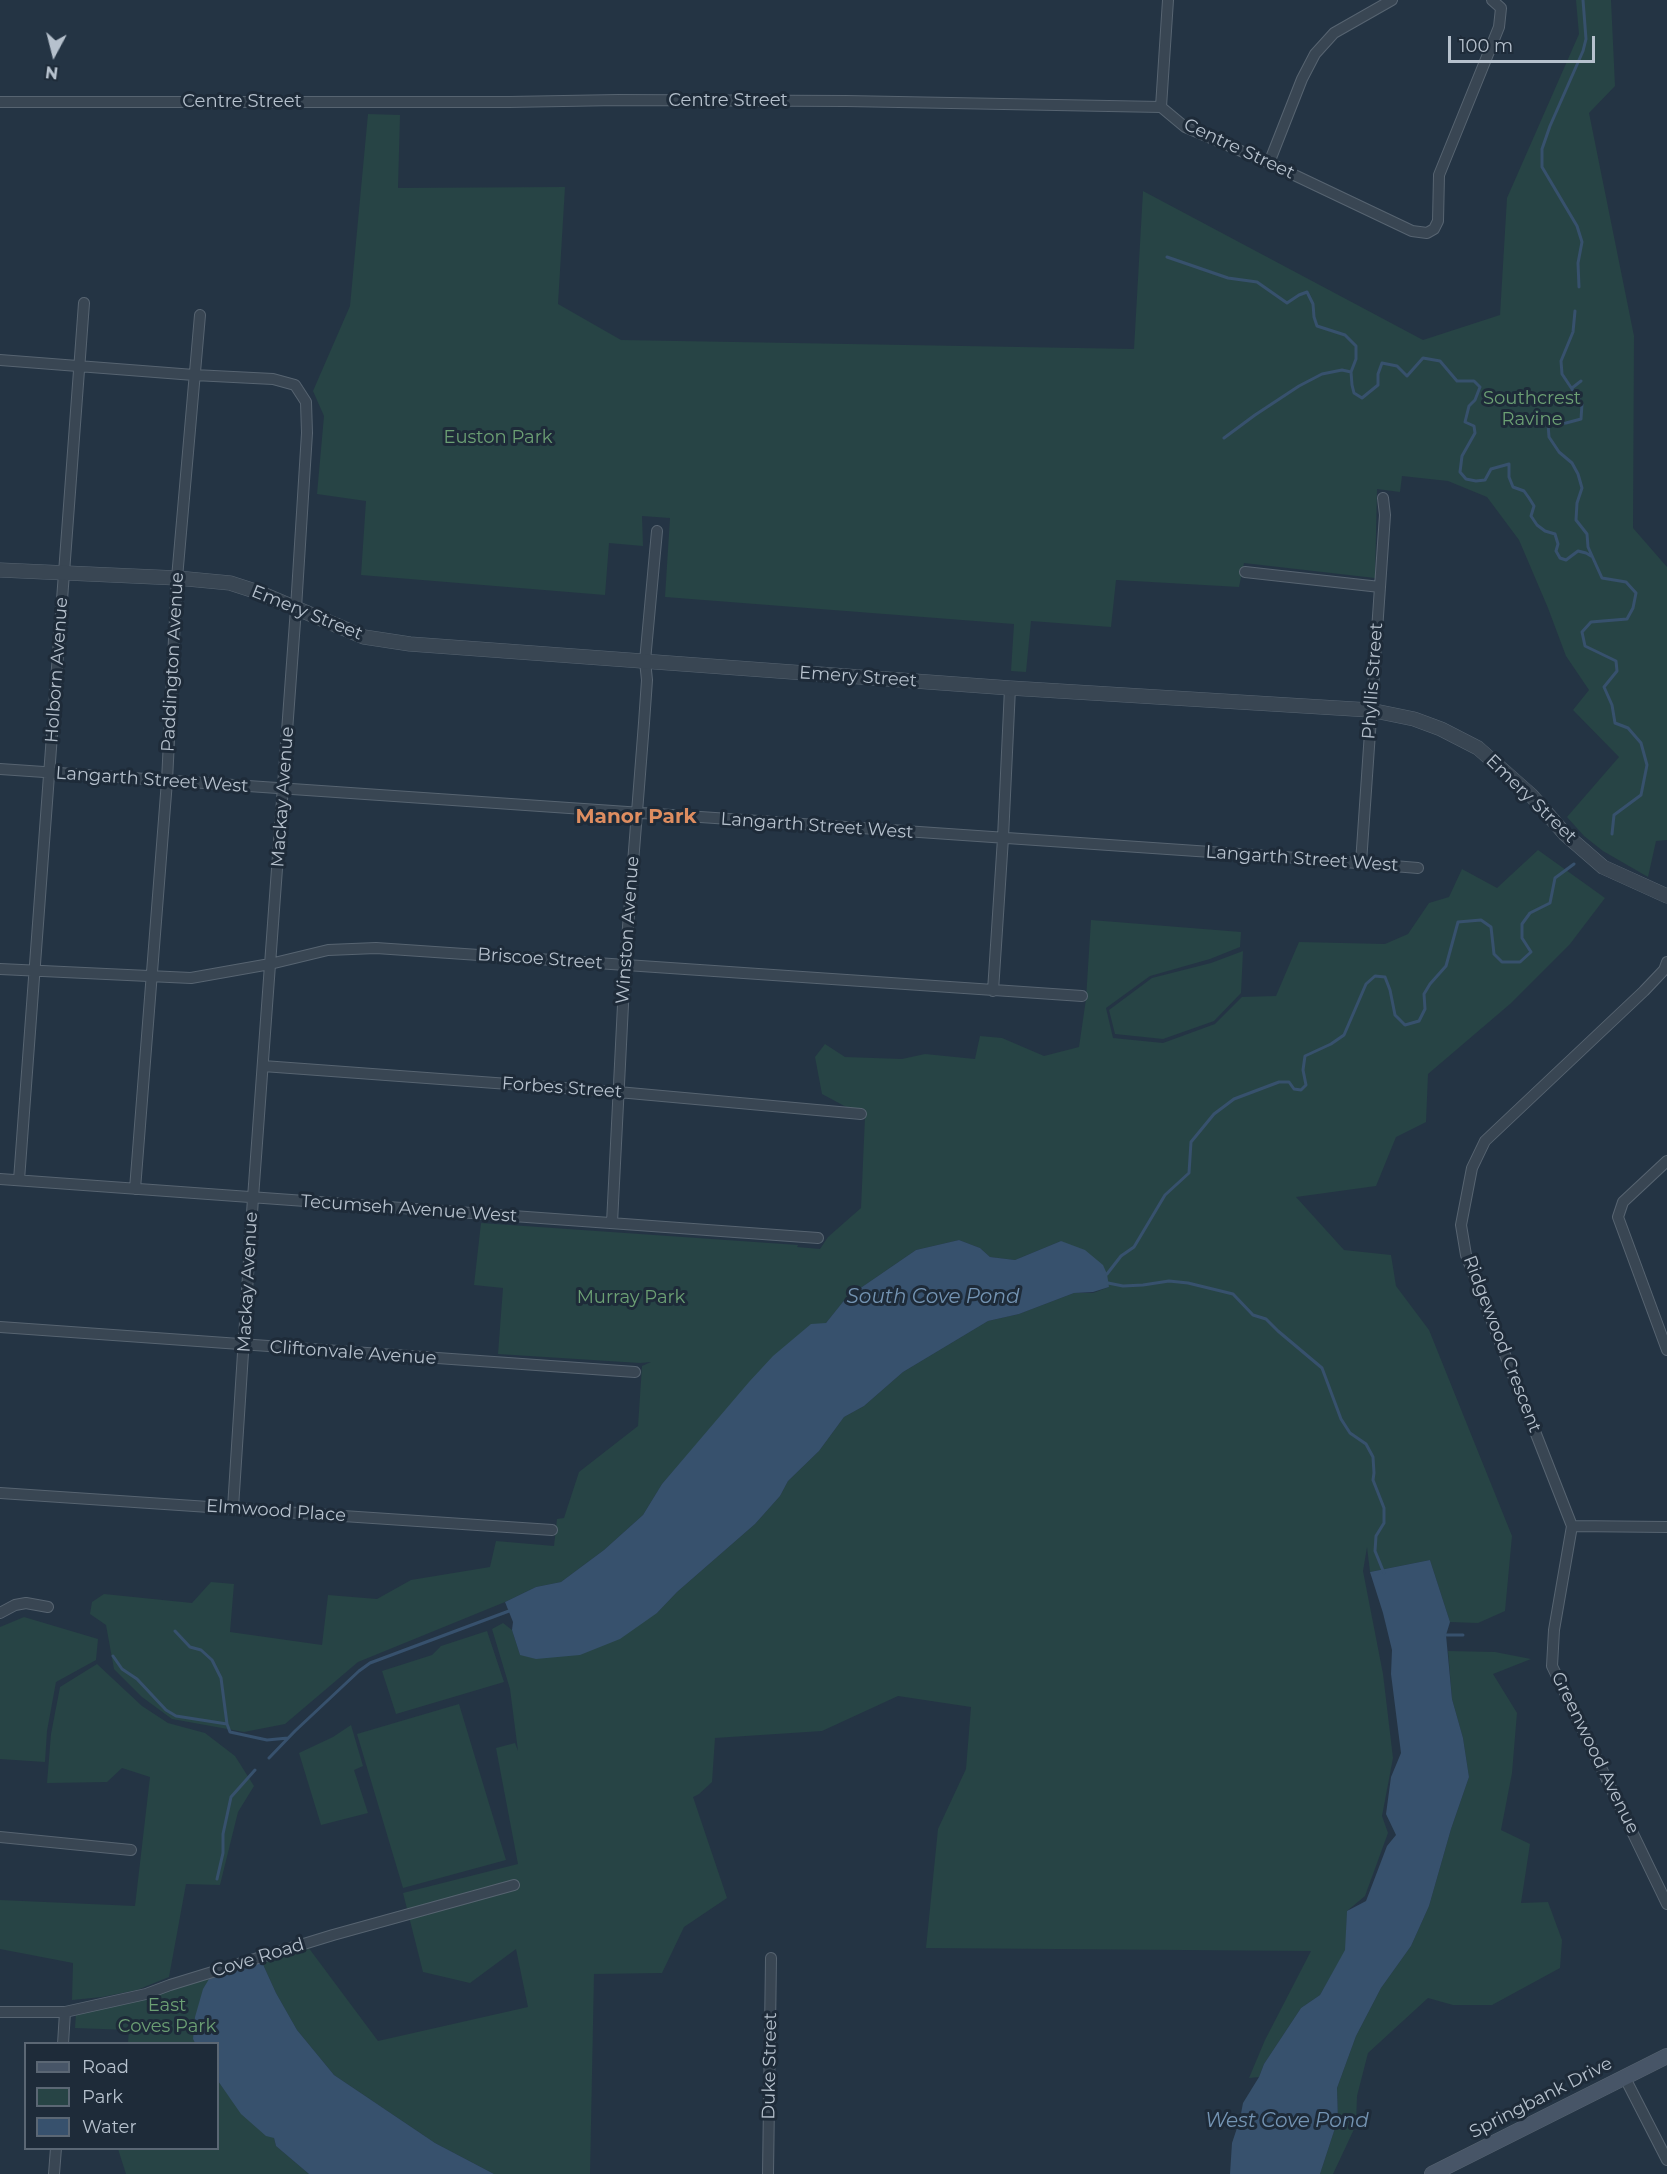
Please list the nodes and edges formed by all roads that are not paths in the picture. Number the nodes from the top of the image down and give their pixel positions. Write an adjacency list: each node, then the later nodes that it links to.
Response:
1 (1168, 0): 5 (street)
2 (1392, 0): 6 (street)
3 (1492, 0): 6 (street, Centre Street)
4 (0, 102): 5 (street, Centre Street)
5 (1161, 107): 6 (street, Centre Street)
6 (1269, 163)
7 (84, 303): 10 (street, Holborn Avenue)
8 (200, 315): 11 (street, Paddington Avenue)
9 (0, 360): 10 (street, Mackay Avenue)
10 (79, 366): 11 (street, Mackay Avenue); 16 (street, Holborn Avenue)
11 (194, 375): 17 (street, Paddington Avenue); 19 (street, Mackay Avenue)
12 (1383, 498): 18 (street, Phyllis Street)
13 (657, 531): 20 (street, Winston Avenue)
14 (0, 570): 16 (street, Emery Street)
15 (1245, 572): 18 (street)
16 (63, 573): 17 (street, Emery Street); 24 (street, Holborn Avenue)
17 (177, 578): 19 (street, Emery Street); 25 (street, Paddington Avenue)
18 (1380, 587): 22 (street, Phyllis Street)
19 (296, 608): 20 (street, Emery Street); 26 (street, Mackay Avenue)
20 (645, 661): 21 (street, Emery Street); 27 (street, Winston Avenue)
21 (1010, 688): 22 (street, Emery Street); 28 (street)
22 (1370, 710): 29 (street, Phyllis Street); 31 (street, Emery Street)
23 (0, 770): 24 (street, Langarth Street West)
24 (50, 773): 25 (street, Langarth Street West); 36 (street, Holborn Avenue)
25 (167, 781): 26 (street, Langarth Street West); 37 (street, Paddington Avenue)
26 (284, 789): 27 (street, Langarth Street West); 33 (street, Mackay Avenue)
27 (637, 814): 28 (street, Langarth Street West); 34 (street, Winston Avenue)
28 (1003, 838): 29 (street, Langarth Street West); 38 (street)
29 (1361, 863): 30 (street, Langarth Street West)
30 (1418, 868)
31 (1667, 896)
32 (1667, 962): 56 (street, Ridgewood Crescent)
33 (270, 964): 34 (street, Briscoe Street); 37 (street, Briscoe Street); 40 (street, Mackay Avenue)
34 (625, 965): 38 (street, Briscoe Street); 41 (street, Winston Avenue)
35 (0, 969): 36 (street, Briscoe Street)
36 (35, 972): 37 (street, Briscoe Street); 45 (street, Holborn Avenue)
37 (152, 977): 46 (street, Paddington Avenue)
38 (993, 991): 39 (street, Briscoe Street)
39 (1082, 996)
40 (263, 1066): 41 (street, Forbes Street); 47 (street, Mackay Avenue)
41 (618, 1092): 42 (street, Forbes Street); 48 (street, Winston Avenue)
42 (861, 1114)
43 (1667, 1161): 52 (street)
44 (0, 1179): 45 (street, Tecumseh Avenue West)
45 (19, 1180): 46 (street, Tecumseh Avenue West)
46 (135, 1189): 47 (street, Tecumseh Avenue West)
47 (253, 1198): 48 (street, Tecumseh Avenue West); 51 (street, Mackay Avenue)
48 (612, 1223): 49 (street, Tecumseh Avenue West)
49 (818, 1238)
50 (0, 1327): 51 (street, Cliftonvale Avenue)
51 (245, 1345): 53 (street, Cliftonvale Avenue); 55 (street, Mackay Avenue)
52 (1667, 1350)
53 (635, 1372)
54 (0, 1492): 55 (street, Elmwood Place)
55 (233, 1508): 58 (street, Elmwood Place)
56 (1572, 1526): 57 (street); 64 (street, Greenwood Avenue)
57 (1667, 1527)
58 (552, 1530)
59 (48, 1607): 60 (street)
60 (0, 1613)
61 (0, 1837): 62 (street)
62 (131, 1850)
63 (514, 1885): 67 (street, Cove Road)
64 (1667, 1904)
65 (771, 1958): 74 (street, Duke Street)
66 (0, 2012): 67 (street, Cove Road)
67 (65, 2012): 68 (street)
68 (63, 2042)
69 (1667, 2056): 70 (main road, Springbank Drive)
70 (1625, 2078): 72 (street); 75 (main road, Springbank Drive)
71 (56, 2150): 73 (street)
72 (1667, 2160)
73 (54, 2174)
74 (768, 2174)
75 (1432, 2174)

